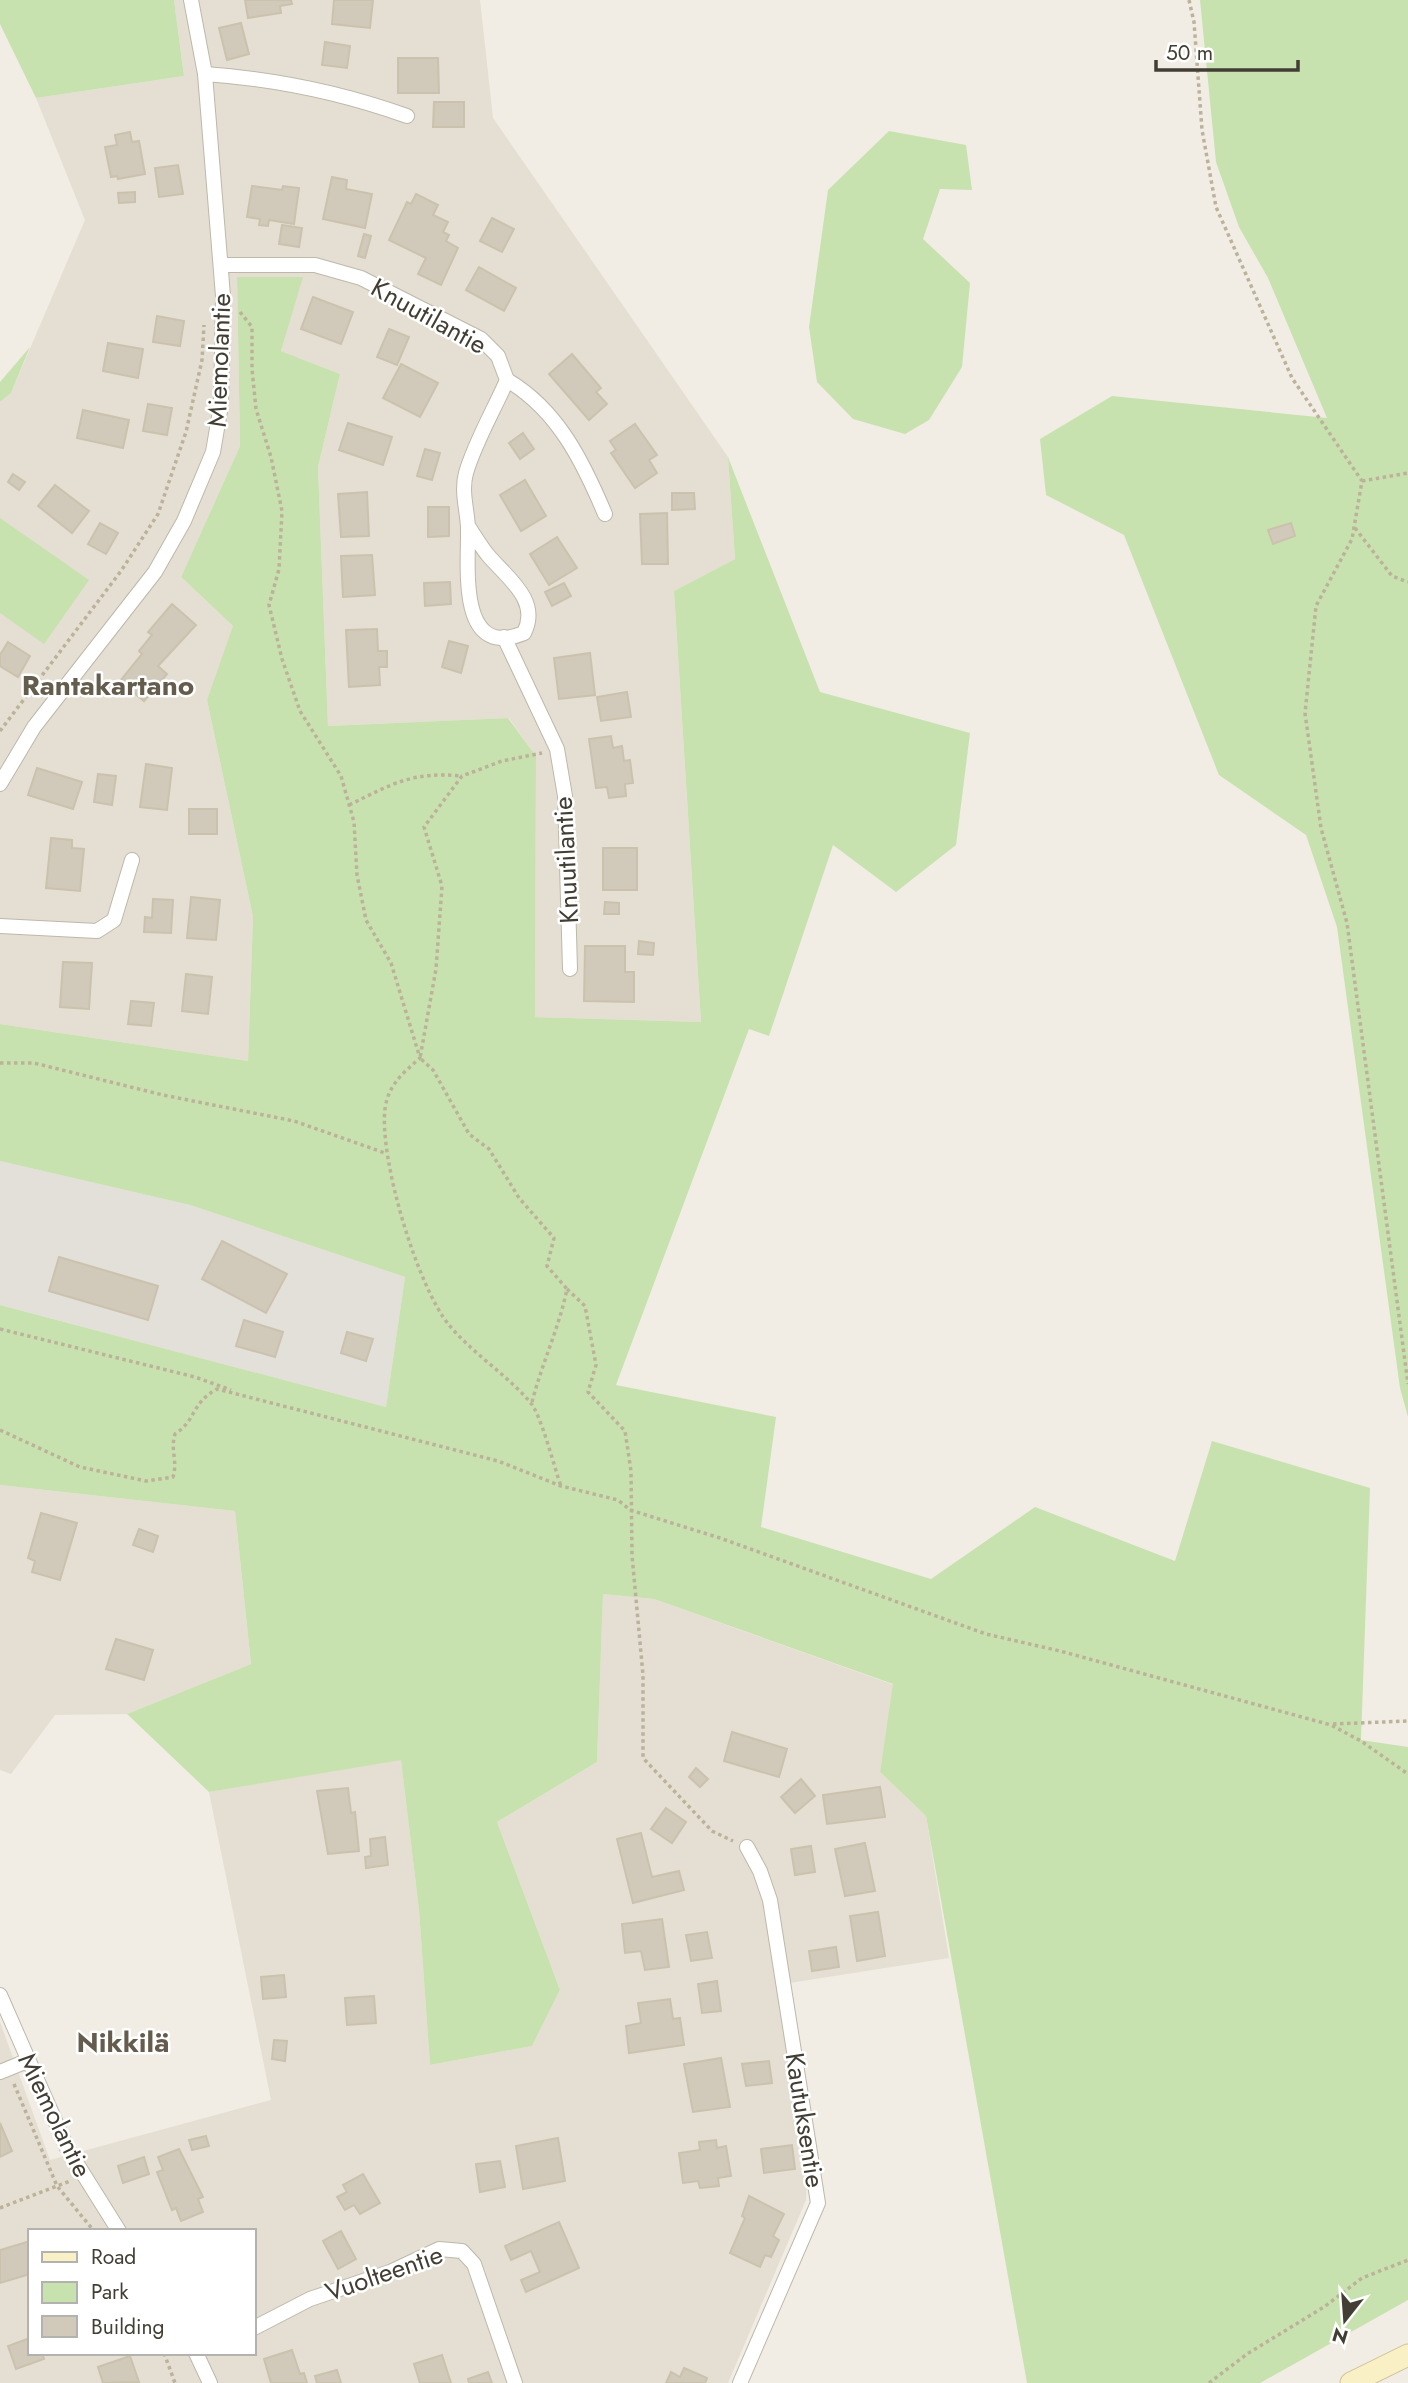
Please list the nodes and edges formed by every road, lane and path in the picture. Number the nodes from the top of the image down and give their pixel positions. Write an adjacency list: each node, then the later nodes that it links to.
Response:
1 (191, 0): 3 (street, Miemolantie)
2 (1189, 0): 10 (path)
3 (205, 74): 4 (street); 5 (street, Miemolantie)
4 (407, 116)
5 (221, 265): 6 (street, Miemolantie); 8 (street, Knuutilantie)
6 (223, 296): 19 (street, Miemolantie); 20 (path)
7 (205, 323): 16 (path)
8 (508, 380): 11 (street); 12 (street, Knuutilantie)
9 (1408, 473): 10 (path)
10 (1363, 481): 13 (path)
11 (605, 514)
12 (468, 526): 15 (street, Knuutilantie); 15 (street, Knuutilantie)
13 (1354, 527): 14 (path); 29 (path)
14 (1408, 582)
15 (504, 637): 17 (street, Knuutilantie)
16 (0, 731)
17 (557, 749): 18 (path); 23 (street, Knuutilantie)
18 (462, 776): 20 (path); 24 (path)
19 (0, 784)
20 (349, 805): 24 (path)
21 (132, 860): 22 (street)
22 (0, 926)
23 (570, 969)
24 (420, 1058): 26 (path); 27 (path)
25 (0, 1063): 26 (path)
26 (385, 1153): 31 (path)
27 (567, 1289): 31 (path); 34 (path)
28 (0, 1329): 30 (path)
29 (1408, 1384)
30 (248, 1396): 32 (path); 33 (path)
31 (532, 1403): 33 (path)
32 (0, 1430)
33 (561, 1486): 34 (path)
34 (630, 1510): 36 (path); 38 (path)
35 (1408, 1721): 36 (path)
36 (1331, 1725): 37 (path)
37 (1408, 1774)
38 (747, 1847): 55 (street, Kautuksentie)
39 (0, 1995): 40 (street, Miemolantie)
40 (27, 2061): 41 (street); 42 (street, Miemolantie)
41 (4, 2071): 43 (path)
42 (83, 2175): 43 (path); 46 (street, Miemolantie)
43 (57, 2186): 44 (path); 45 (path)
44 (0, 2208)
45 (92, 2229)
46 (118, 2229)
47 (1408, 2260): 56 (path)
48 (256, 2327): 54 (street, Vuolteentie)
49 (1408, 2354): 57 (main road)
50 (165, 2355): 52 (path)
51 (197, 2355): 53 (street)
52 (175, 2383)
53 (210, 2383)
54 (515, 2383)
55 (740, 2383)
56 (1209, 2383)
57 (1351, 2383)

